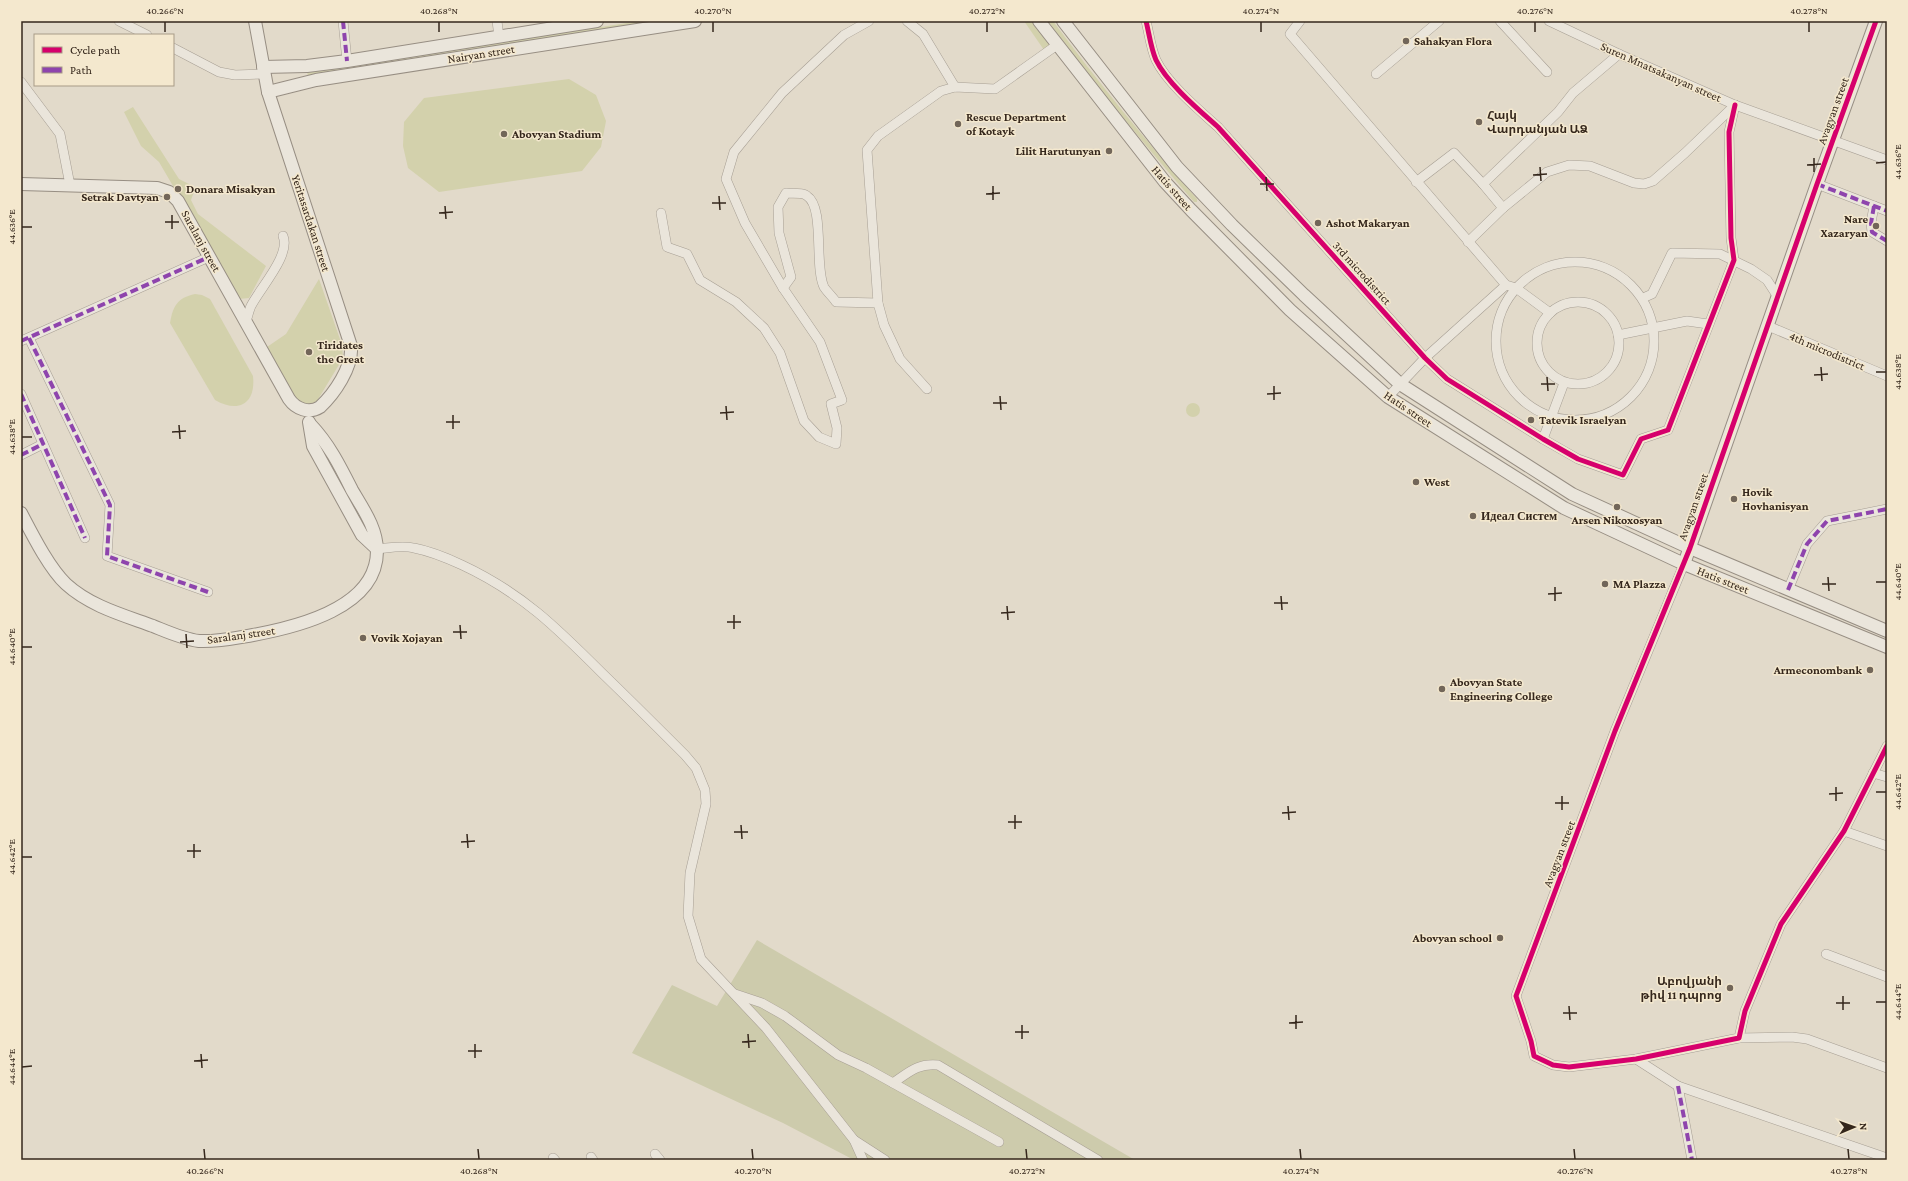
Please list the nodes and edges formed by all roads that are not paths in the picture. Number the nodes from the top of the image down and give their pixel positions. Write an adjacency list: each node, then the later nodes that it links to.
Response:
1 (119, 21): 17 (street)
2 (255, 21): 23 (street, Yeritasardakan street)
3 (343, 21): 22 (street)
4 (497, 21): 18 (street)
5 (597, 21): 18 (street, Nairyan street)
6 (695, 21): 28 (street, Nairyan street)
7 (869, 21): 47 (street)
8 (908, 21): 27 (street)
9 (1039, 21): 19 (street, Hatis street)
10 (1063, 21): 62 (street, Hatis street)
11 (1146, 21): 59 (street, 3rd microdistrict)
12 (1300, 21): 32 (street)
13 (1439, 21): 25 (street)
14 (1500, 21): 24 (street)
15 (1549, 21): 21 (street, Suren Mnatsakanyan street)
16 (1876, 21): 30 (street, Avagyan street)
17 (145, 34)
18 (499, 37): 22 (street, Nairyan street)
19 (1057, 45): 27 (street); 65 (street, Hatis street)
20 (174, 49): 23 (street)
21 (1619, 54): 29 (street, Suren Mnatsakanyan street); 34 (street)
22 (347, 61): 23 (street, Nairyan street)
23 (264, 70): 28 (street, Yeritasardakan street)
24 (1547, 72)
25 (1376, 74)
26 (21, 82): 36 (street)
27 (955, 87): 51 (street)
28 (268, 92): 66 (street, Yeritasardakan street)
29 (1735, 105): 30 (street, Suren Mnatsakanyan street); 38 (street); 45 (street)
30 (1834, 141): 31 (street, Suren Mnatsakanyan street); 35 (street, Avagyan street)
31 (1887, 160)
32 (1416, 182): 34 (street); 43 (street)
33 (21, 184): 36 (street, Saralanj street)
34 (1482, 184): 38 (street)
35 (1816, 184): 37 (street); 49 (street, Avagyan street)
36 (70, 185): 44 (street, Saralanj street)
37 (1874, 206): 39 (street); 42 (street)
38 (1503, 208): 43 (street)
39 (1887, 212)
40 (661, 213): 47 (street)
41 (283, 236): 53 (street)
42 (1887, 241)
43 (1468, 242): 46 (street)
44 (209, 257): 53 (street, Saralanj street); 58 (street)
45 (1734, 260): 49 (street); 50 (street); 54 (street)
46 (1506, 285): 48 (street); 59 (street)
47 (782, 288): 51 (street)
48 (1516, 288): 50 (street); 52 (street); 67 (street)
49 (1778, 297): 55 (street, Avagyan street)
50 (1643, 298): 56 (street)
51 (878, 304): 63 (street)
52 (1550, 313): 57 (street); 61 (street)
53 (246, 321): 66 (street, Saralanj street)
54 (1708, 324): 56 (street); 68 (street, 3rd microdistrict)
55 (1768, 326): 60 (street, 4th microdistrict); 74 (street, Avagyan street)
56 (1653, 327): 57 (street); 67 (street)
57 (1618, 335): 61 (street)
58 (25, 340): 78 (street)
59 (1425, 358): 62 (street); 68 (street, 3rd microdistrict)
60 (1887, 376)
61 (1564, 383): 67 (street)
62 (1400, 384): 65 (street); 74 (street, Hatis street)
63 (927, 389)
64 (21, 394): 69 (street)
65 (1388, 397): 76 (street, Hatis street)
66 (308, 410): 75 (street)
67 (1550, 418): 68 (street)
68 (1543, 440)
69 (43, 444): 70 (street); 73 (street)
70 (21, 455)
71 (1887, 509): 77 (street)
72 (21, 513): 75 (street, Saralanj street)
73 (85, 538)
74 (1690, 548): 76 (street, Avagyan street); 77 (street, Hatis street)
75 (377, 549): 88 (street)
76 (1684, 564): 80 (street, Hatis street); 90 (street, Avagyan street)
77 (1788, 590): 79 (street, Hatis street)
78 (208, 592)
79 (1887, 631)
80 (1887, 647)
81 (1887, 746): 82 (street)
82 (1873, 773): 83 (street); 84 (street)
83 (1887, 777)
84 (1844, 831): 85 (street); 89 (street)
85 (1887, 846)
86 (1826, 954): 87 (street)
87 (1887, 976)
88 (734, 994): 92 (street); 94 (street)
89 (1739, 1038): 90 (street); 91 (street)
90 (1636, 1059): 93 (street)
91 (1887, 1068)
92 (893, 1083): 95 (street); 99 (street)
93 (1678, 1086): 96 (street); 100 (street)
94 (854, 1140): 97 (street); 98 (street)
95 (999, 1142)
96 (1887, 1158)
97 (863, 1160)
98 (885, 1160)
99 (1098, 1160)
100 (1692, 1160)

